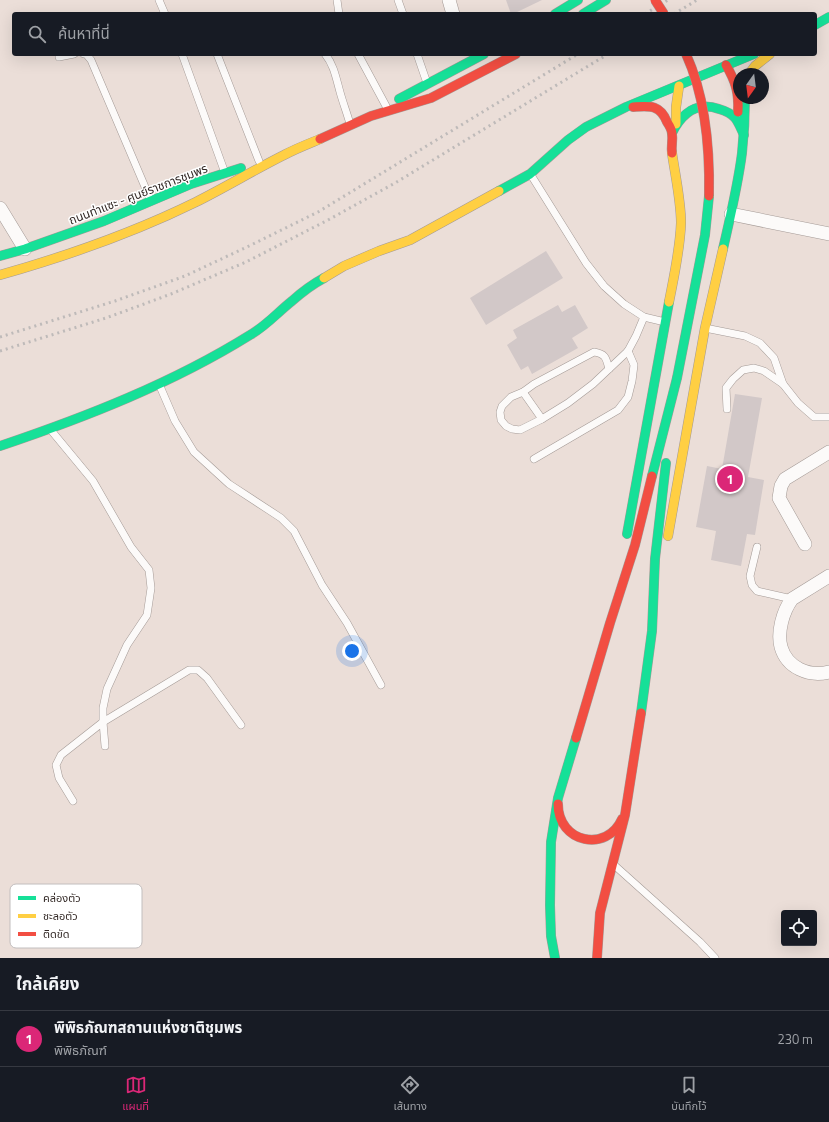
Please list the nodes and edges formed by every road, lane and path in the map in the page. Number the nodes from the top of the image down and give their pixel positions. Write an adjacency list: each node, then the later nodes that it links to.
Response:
1 (159, 0): 9 (lane)
2 (337, 0): 10 (lane)
3 (398, 0): 11 (lane)
4 (449, 0): 12 (street)
5 (562, 0): 13 (main road)
6 (578, 0): 14 (main road)
7 (606, 0): 15 (main road)
8 (655, 0): 16 (main road, bridge)
9 (164, 12)
10 (339, 12)
11 (402, 12)
12 (452, 12)
13 (556, 12)
14 (557, 12)
15 (586, 12)
16 (663, 12)
17 (829, 17): 18 (main road)
18 (817, 24)
19 (64, 56): 31 (lane)
20 (88, 56): 49 (lane)
21 (183, 56): 47 (lane)
22 (218, 56): 46 (lane)
23 (326, 56): 42 (lane)
24 (359, 56): 38 (lane)
25 (418, 56): 35 (lane)
26 (477, 56): 32 (main road)
27 (512, 56): 40 (main road)
28 (687, 56): 62 (main road, bridge)
29 (749, 56): 33 (main road)
30 (767, 56): 34 (main road)
31 (59, 57)
32 (466, 59): 35 (main road)
33 (726, 65): 36 (main road); 41 (main road)
34 (753, 68)
35 (427, 84): 38 (main road)
36 (679, 86): 39 (main road); 43 (main road)
37 (745, 104): 44 (main road)
38 (386, 106): 40 (main road)
39 (626, 107): 43 (main road); 48 (main road)
40 (371, 116): 42 (main road, ถนนท่าแซะ - ศูนย์ราชการชุมพร)
41 (737, 121): 43 (main road); 44 (main road)
42 (350, 125): 45 (main road, ถนนท่าแซะ - ศูนย์ราชการชุมพร)
43 (674, 129): 58 (main road)
44 (744, 136): 51 (main road)
45 (285, 154): 46 (main road, ถนนท่าแซะ - ศูนย์ราชการชุมพร); 55 (main road, ถนนท่าแซะ - ศูนย์ราชการชุมพร)
46 (259, 161): 47 (main road, ถนนท่าแซะ - ศูนย์ราชการชุมพร)
47 (225, 173): 49 (main road, ถนนท่าแซะ - ศูนย์ราชการชุมพร)
48 (530, 174): 57 (lane); 63 (main road)
49 (152, 202): 53 (main road, ถนนท่าแซะ - ศูนย์ราชการชุมพร)
50 (0, 208): 53 (street)
51 (731, 214): 52 (street); 59 (main road)
52 (829, 234)
53 (25, 249): 54 (main road, ถนนท่าแซะ - ศูนย์ราชการชุมพร); 55 (main road)
54 (0, 256)
55 (36, 265): 56 (main road, ถนนท่าแซะ - ศูนย์ราชการชุมพร)
56 (0, 275)
57 (644, 317): 58 (lane); 60 (lane)
58 (665, 322): 79 (main road)
59 (705, 328): 64 (lane); 74 (main road)
60 (628, 350): 61 (lane); 72 (lane)
61 (609, 369): 65 (lane); 68 (lane)
62 (677, 378): 79 (main road); 80 (main road)
63 (159, 384): 69 (main road); 82 (lane)
64 (783, 384): 66 (lane); 67 (lane)
65 (523, 392): 68 (lane); 68 (lane)
66 (727, 409)
67 (829, 417)
68 (542, 419)
69 (50, 429): 70 (main road); 83 (lane)
70 (0, 446)
71 (829, 452): 73 (street)
72 (534, 459)
73 (805, 544)
74 (666, 546)
75 (757, 547): 78 (lane)
76 (664, 562): 80 (main road)
77 (829, 576): 78 (street)
78 (792, 599): 81 (street)
79 (610, 623): 86 (main road)
80 (652, 631): 88 (main road)
81 (829, 672)
82 (381, 685)
83 (102, 722): 84 (lane); 85 (lane); 87 (lane)
84 (241, 725)
85 (105, 746)
86 (558, 798): 88 (main road); 90 (main road)
87 (73, 802)
88 (625, 815): 89 (main road)
89 (612, 863): 91 (main road); 92 (lane)
90 (555, 958)
91 (597, 958)
92 (715, 958)

